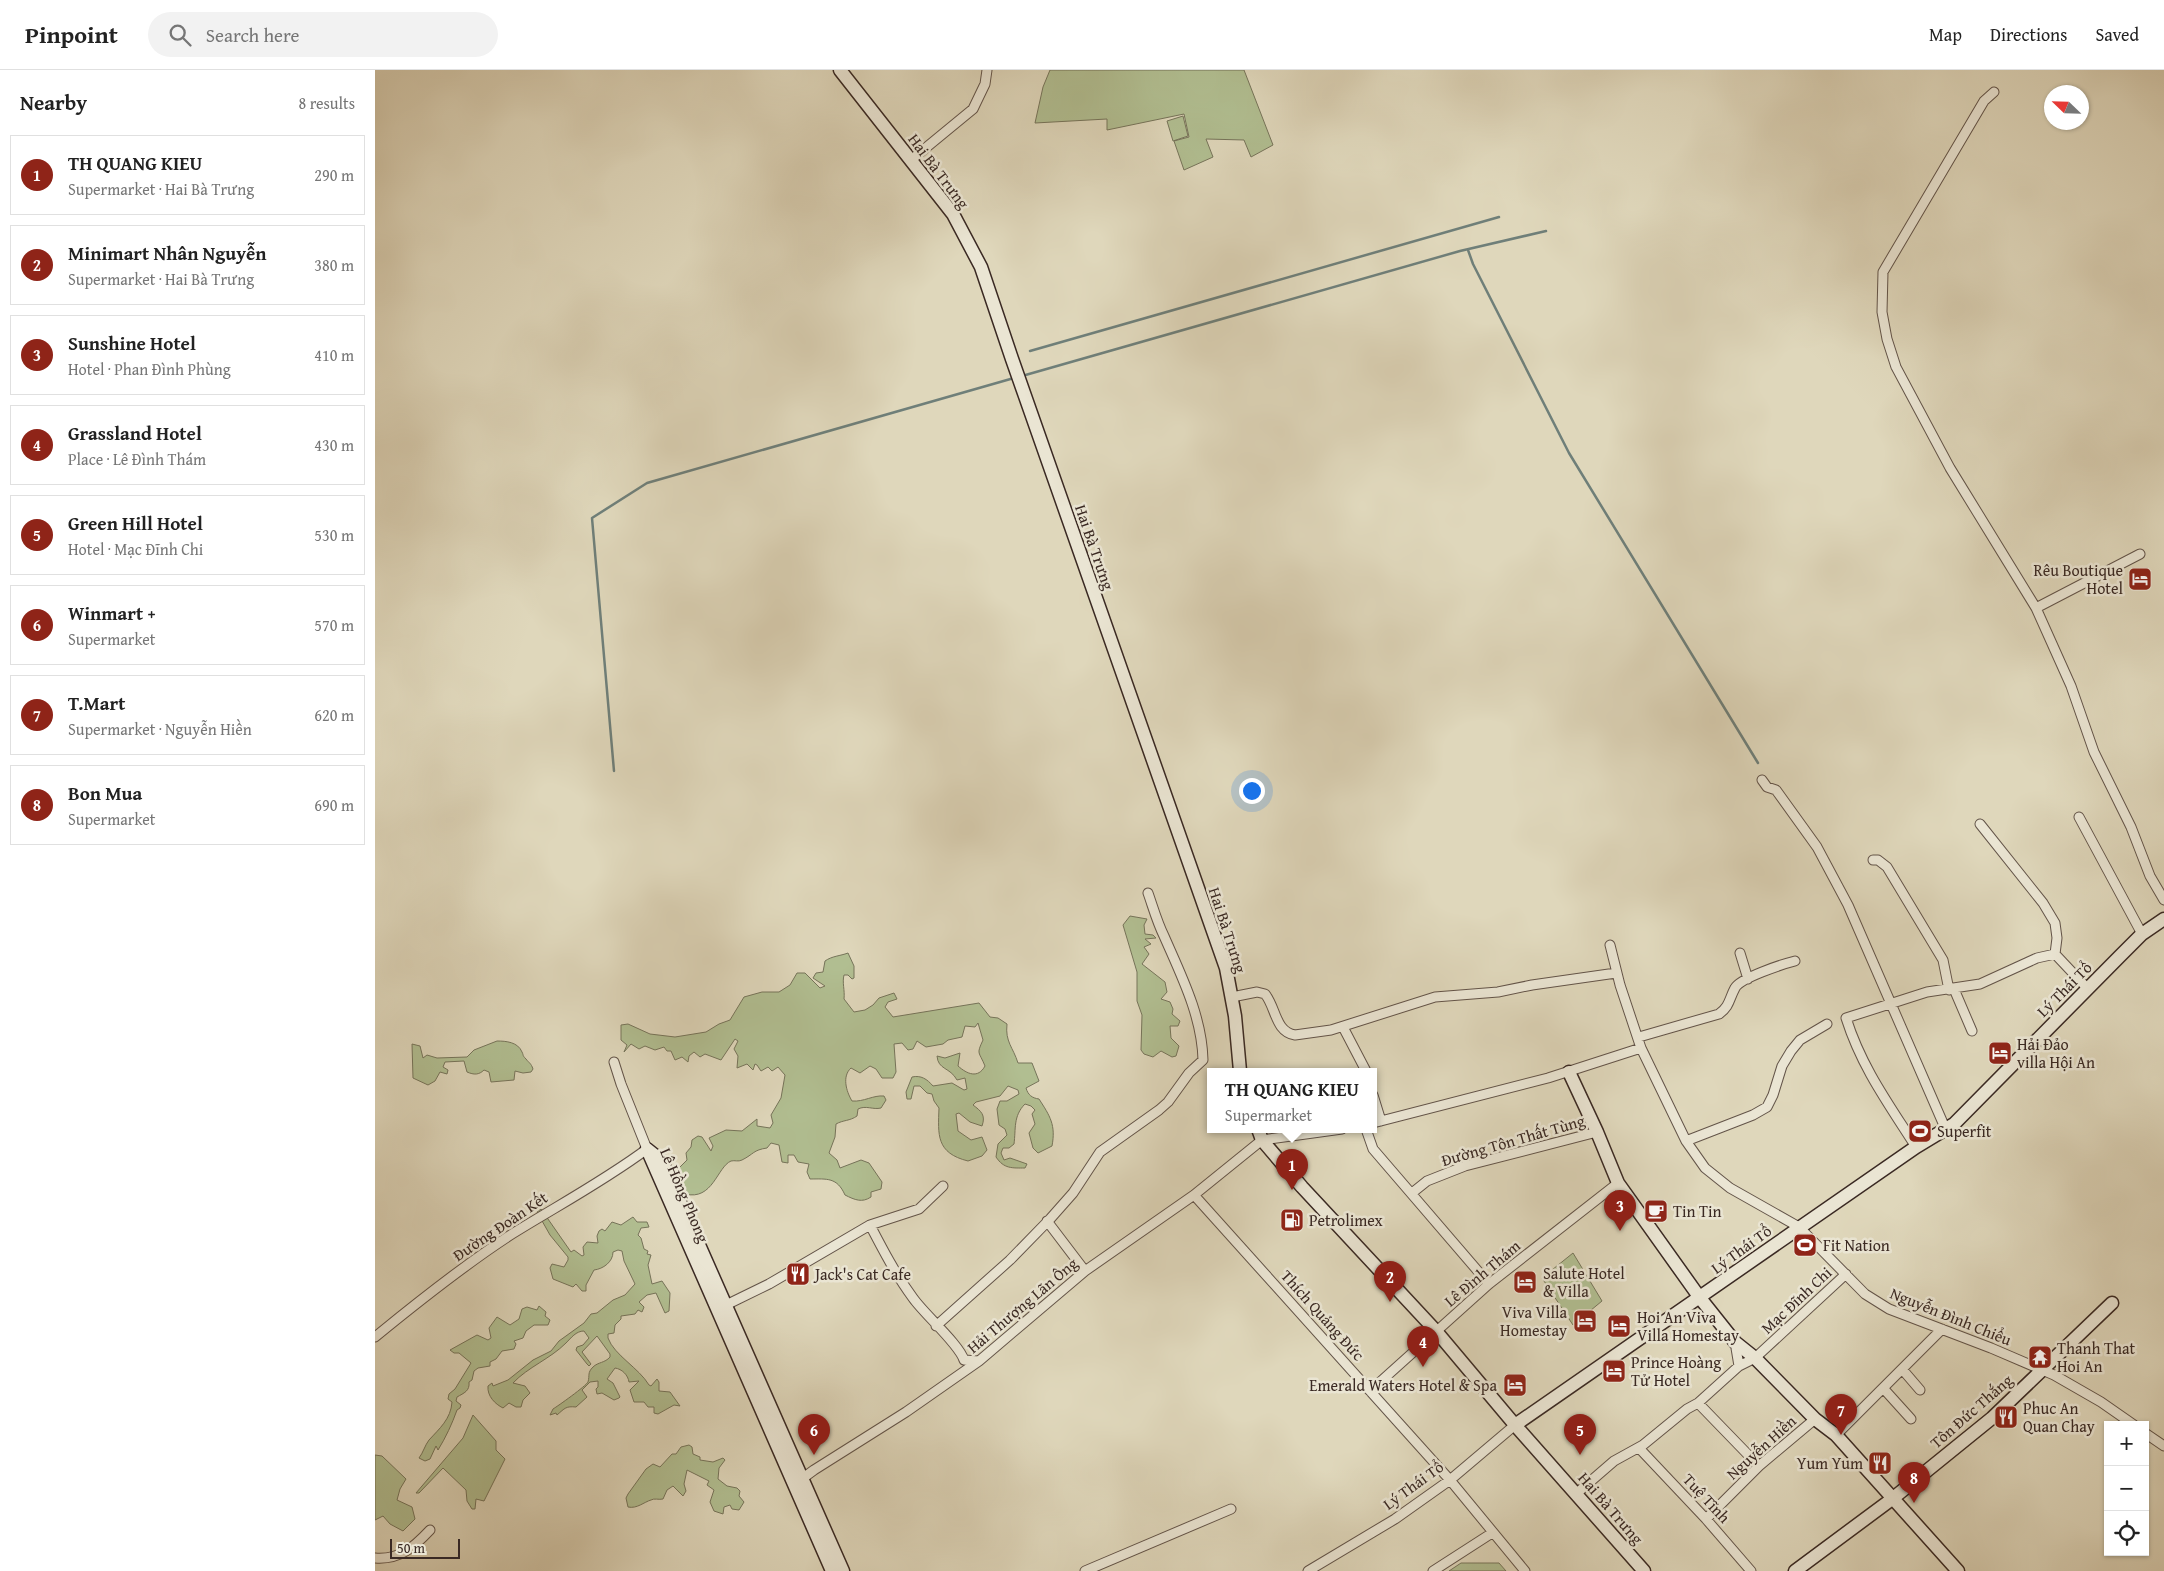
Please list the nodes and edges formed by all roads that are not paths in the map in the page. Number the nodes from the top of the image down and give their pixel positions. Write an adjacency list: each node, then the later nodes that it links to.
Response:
1 (840, 70): 4 (street, Hai Bà Trưng)
2 (987, 70): 4 (street)
3 (1994, 92): 6 (street)
4 (911, 160): 23 (street, Hai Bà Trưng)
5 (2140, 554): 6 (street)
6 (2036, 608): 12 (street)
7 (1762, 780): 24 (street)
8 (2079, 817): 14 (street)
9 (1979, 824): 17 (street)
10 (1873, 860): 22 (street)
11 (1148, 893): 47 (street)
12 (2164, 900)
13 (2164, 919): 14 (street, Lý Thái Tổ)
14 (2142, 934): 21 (street, Lý Thái Tổ)
15 (1610, 946): 19 (street)
16 (1740, 953): 20 (street)
17 (2055, 954): 21 (street); 22 (street)
18 (1795, 960): 20 (street)
19 (1616, 973): 26 (street); 28 (street)
20 (1748, 980): 28 (street)
21 (2087, 988): 35 (street, Lý Thái Tổ)
22 (1952, 989): 24 (street); 27 (street)
23 (1232, 997): 26 (street); 31 (street, Hai Bà Trưng)
24 (1892, 1004): 35 (street); 41 (street)
25 (1827, 1024): 40 (street)
26 (1343, 1027): 32 (street)
27 (1972, 1031)
28 (1639, 1037): 29 (street)
29 (1641, 1048): 33 (street); 40 (street)
30 (614, 1062): 42 (street)
31 (1240, 1068)
32 (1364, 1068)
33 (1569, 1072): 34 (street); 36 (street)
34 (1377, 1122)
35 (1947, 1130): 41 (street, Lý Thái Tổ)
36 (1597, 1132): 43 (street); 45 (street, Đường Tôn Thất Tùng)
37 (1276, 1133): 39 (street)
38 (1367, 1133): 45 (street)
39 (1260, 1134): 46 (street, Hải Thượng Lãn Ông); 58 (street, Hai Bà Trưng)
40 (1686, 1141): 49 (street)
41 (1916, 1146): 49 (street, Lý Thái Tổ)
42 (647, 1148): 55 (street, Lê Hồng Phong); 59 (street, Đường Đoàn Kết); 80 (street, Lê Hồng Phong)
43 (1618, 1183): 52 (street, Lê Đình Thám); 53 (street)
44 (943, 1186): 48 (street)
45 (1411, 1193): 52 (street)
46 (1194, 1195): 50 (street, Hải Thượng Lãn Ông); 67 (street, Thích Quảng Đức)
47 (1047, 1221): 50 (street); 56 (street)
48 (869, 1225): 55 (street); 56 (street)
49 (1799, 1227): 51 (street, Nguyễn Đình Chiểu); 53 (street, Lý Thái Tổ)
50 (1085, 1271): 62 (street, Hải Thượng Lãn Ông)
51 (1846, 1274): 57 (street, Nguyễn Đình Chiểu); 61 (street, Mạc Đĩnh Chi)
52 (1489, 1284): 58 (street, Lê Đình Thám)
53 (1700, 1298): 60 (street); 73 (street, Lý Thái Tổ)
54 (2112, 1303): 65 (street, Tôn Đức Thắng)
55 (726, 1305): 80 (street, Lê Hồng Phong)
56 (936, 1326): 62 (street)
57 (1942, 1329): 64 (street); 65 (street, Nguyễn Đình Chiểu)
58 (1436, 1331): 67 (street, Lê Đình Thám); 73 (street, Hai Bà Trưng)
59 (375, 1337)
60 (1735, 1342): 61 (street); 63 (street)
61 (1755, 1358): 63 (street, Mạc Đĩnh Chi); 70 (street)
62 (979, 1361): 80 (street, Hải Thượng Lãn Ông)
63 (1739, 1366): 69 (street, Mạc Đĩnh Chi)
64 (1902, 1369): 66 (street); 68 (street)
65 (2041, 1370): 72 (street, Nguyễn Đình Chiểu); 82 (street, Tôn Đức Thắng)
66 (1883, 1388): 71 (street); 74 (street)
67 (1370, 1390): 79 (street, Thích Quảng Đức)
68 (1920, 1390)
69 (1698, 1403): 77 (street, Mạc Đĩnh Chi); 78 (street)
70 (1815, 1419): 74 (street); 78 (street, Nguyễn Hiền)
71 (1911, 1419)
72 (2128, 1421)
73 (1515, 1425): 79 (street, Lý Thái Tổ); 81 (street, Hai Bà Trưng)
74 (1836, 1435): 82 (street)
75 (2149, 1436): 76 (street)
76 (2164, 1446)
77 (1639, 1448): 81 (street, Mạc Đĩnh Chi); 84 (street, Tuệ Tĩnh)
78 (1759, 1466): 84 (street, Nguyễn Hiền)
79 (1450, 1480): 86 (street, Thích Quảng Đức); 92 (street, Lý Thái Tổ)
80 (799, 1481): 89 (street, Lê Hồng Phong); 90 (street, Lê Hồng Phong)
81 (1577, 1493): 95 (street, Hai Bà Trưng)
82 (1892, 1499): 97 (street, Tôn Đức Thắng); 98 (street)
83 (1231, 1509): 88 (street)
84 (1706, 1518): 96 (street, Tuệ Tĩnh)
85 (430, 1530): 87 (street)
86 (1492, 1533): 93 (street); 94 (street, Thích Quảng Đức)
87 (375, 1558)
88 (1107, 1567): 91 (street)
89 (832, 1571)
90 (843, 1571)
91 (1085, 1571)
92 (1308, 1571)
93 (1433, 1571)
94 (1525, 1571)
95 (1645, 1571)
96 (1751, 1571)
97 (1795, 1571)
98 (1958, 1571)

